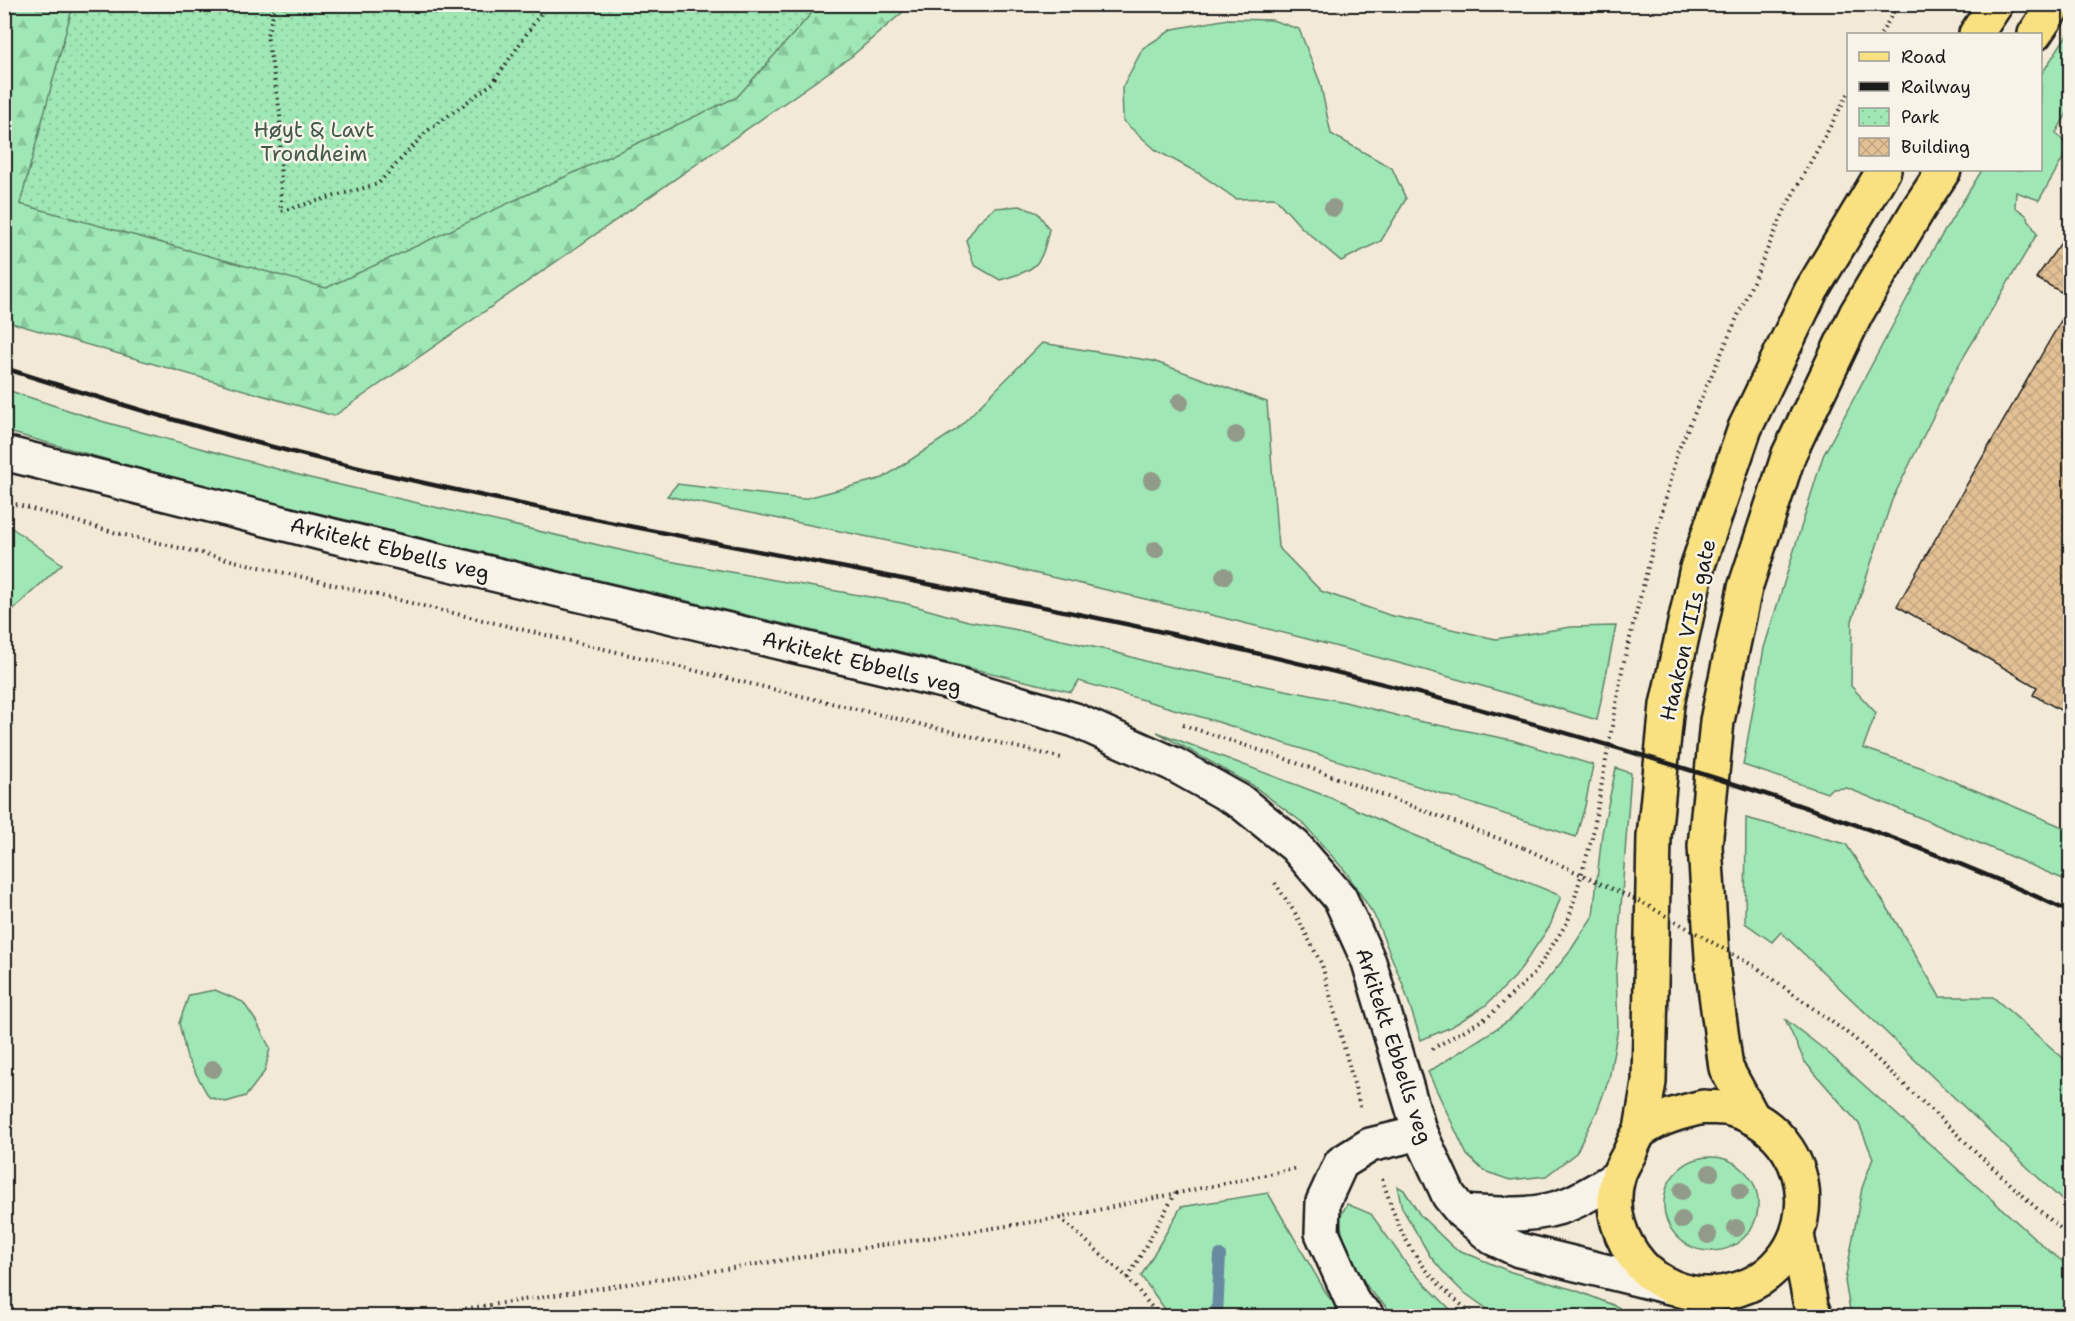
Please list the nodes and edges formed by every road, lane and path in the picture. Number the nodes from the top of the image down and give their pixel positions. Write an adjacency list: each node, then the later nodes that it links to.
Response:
1 (276, 4): 2 (path)
2 (548, 4)
3 (1898, 4): 6 (path)
4 (1996, 4): 7 (main road)
5 (2055, 4): 8 (main road)
6 (1882, 33)
7 (1977, 33)
8 (2036, 33)
9 (1883, 171): 20 (main road, Haakon VIIs gate)
10 (1943, 171): 19 (main road)
11 (4, 453): 21 (street, Arkitekt Ebbells veg)
12 (4, 501): 14 (path)
13 (1177, 723): 29 (path, bridge)
14 (1071, 762)
15 (1272, 880): 18 (path)
16 (1568, 921): 17 (path)
17 (1423, 1053)
18 (1363, 1118)
19 (1753, 1118): 20 (main road); 28 (main road)
20 (1641, 1130): 23 (main road)
21 (1420, 1133): 22 (street); 26 (street, Arkitekt Ebbells veg)
22 (1341, 1164): 25 (path); 34 (street)
23 (1618, 1177): 26 (street); 31 (main road)
24 (1381, 1178): 35 (path)
25 (1176, 1192): 27 (path); 30 (path)
26 (1462, 1212): 31 (street, Arkitekt Ebbells veg)
27 (1059, 1218): 30 (path); 32 (path)
28 (1797, 1235): 31 (main road); 36 (main road)
29 (2070, 1236)
30 (1128, 1278): 33 (path)
31 (1695, 1299)
32 (417, 1317)
33 (1159, 1317)
34 (1366, 1317)
35 (1476, 1317)
36 (1815, 1317)

